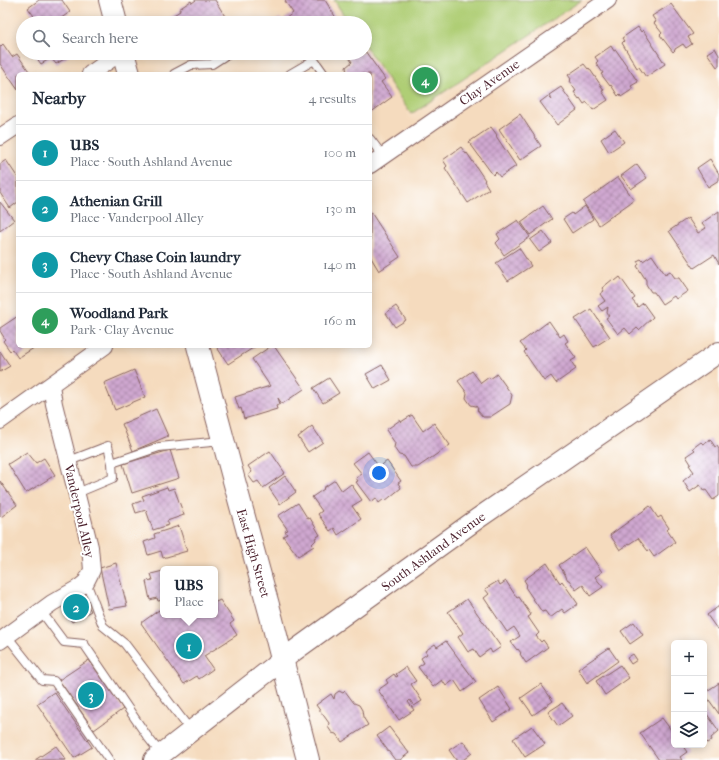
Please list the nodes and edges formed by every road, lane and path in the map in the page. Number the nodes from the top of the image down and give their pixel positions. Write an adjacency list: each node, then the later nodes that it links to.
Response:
1 (110, 0): 3 (main road)
2 (608, 0): 17 (street, Clay Avenue)
3 (114, 16)
4 (110, 60): 9 (street)
5 (125, 60): 10 (main road)
6 (218, 60): 11 (lane)
7 (314, 60): 12 (lane)
8 (314, 60): 13 (lane)
9 (93, 72)
10 (128, 72)
11 (178, 72)
12 (293, 72)
13 (323, 72)
14 (16, 125): 15 (street)
15 (0, 137)
16 (372, 146): 17 (lane)
17 (376, 160)
18 (102, 348): 21 (street)
19 (199, 348): 23 (main road, East High Street)
20 (719, 352): 30 (street, South Ashland Avenue)
21 (51, 385): 22 (street); 24 (street, Vanderpool Alley)
22 (0, 421)
23 (223, 440): 25 (lane); 30 (main road, East High Street)
24 (69, 461): 25 (lane); 26 (street, Vanderpool Alley)
25 (112, 463): 26 (lane)
26 (77, 492): 27 (street, Vanderpool Alley)
27 (86, 582): 28 (street); 31 (lane)
28 (41, 611): 29 (street); 32 (lane)
29 (3, 639): 33 (lane)
30 (282, 660): 31 (street, South Ashland Avenue); 34 (main road, East High Street)
31 (191, 732): 32 (street, South Ashland Avenue)
32 (158, 757)
33 (109, 760)
34 (308, 760)

